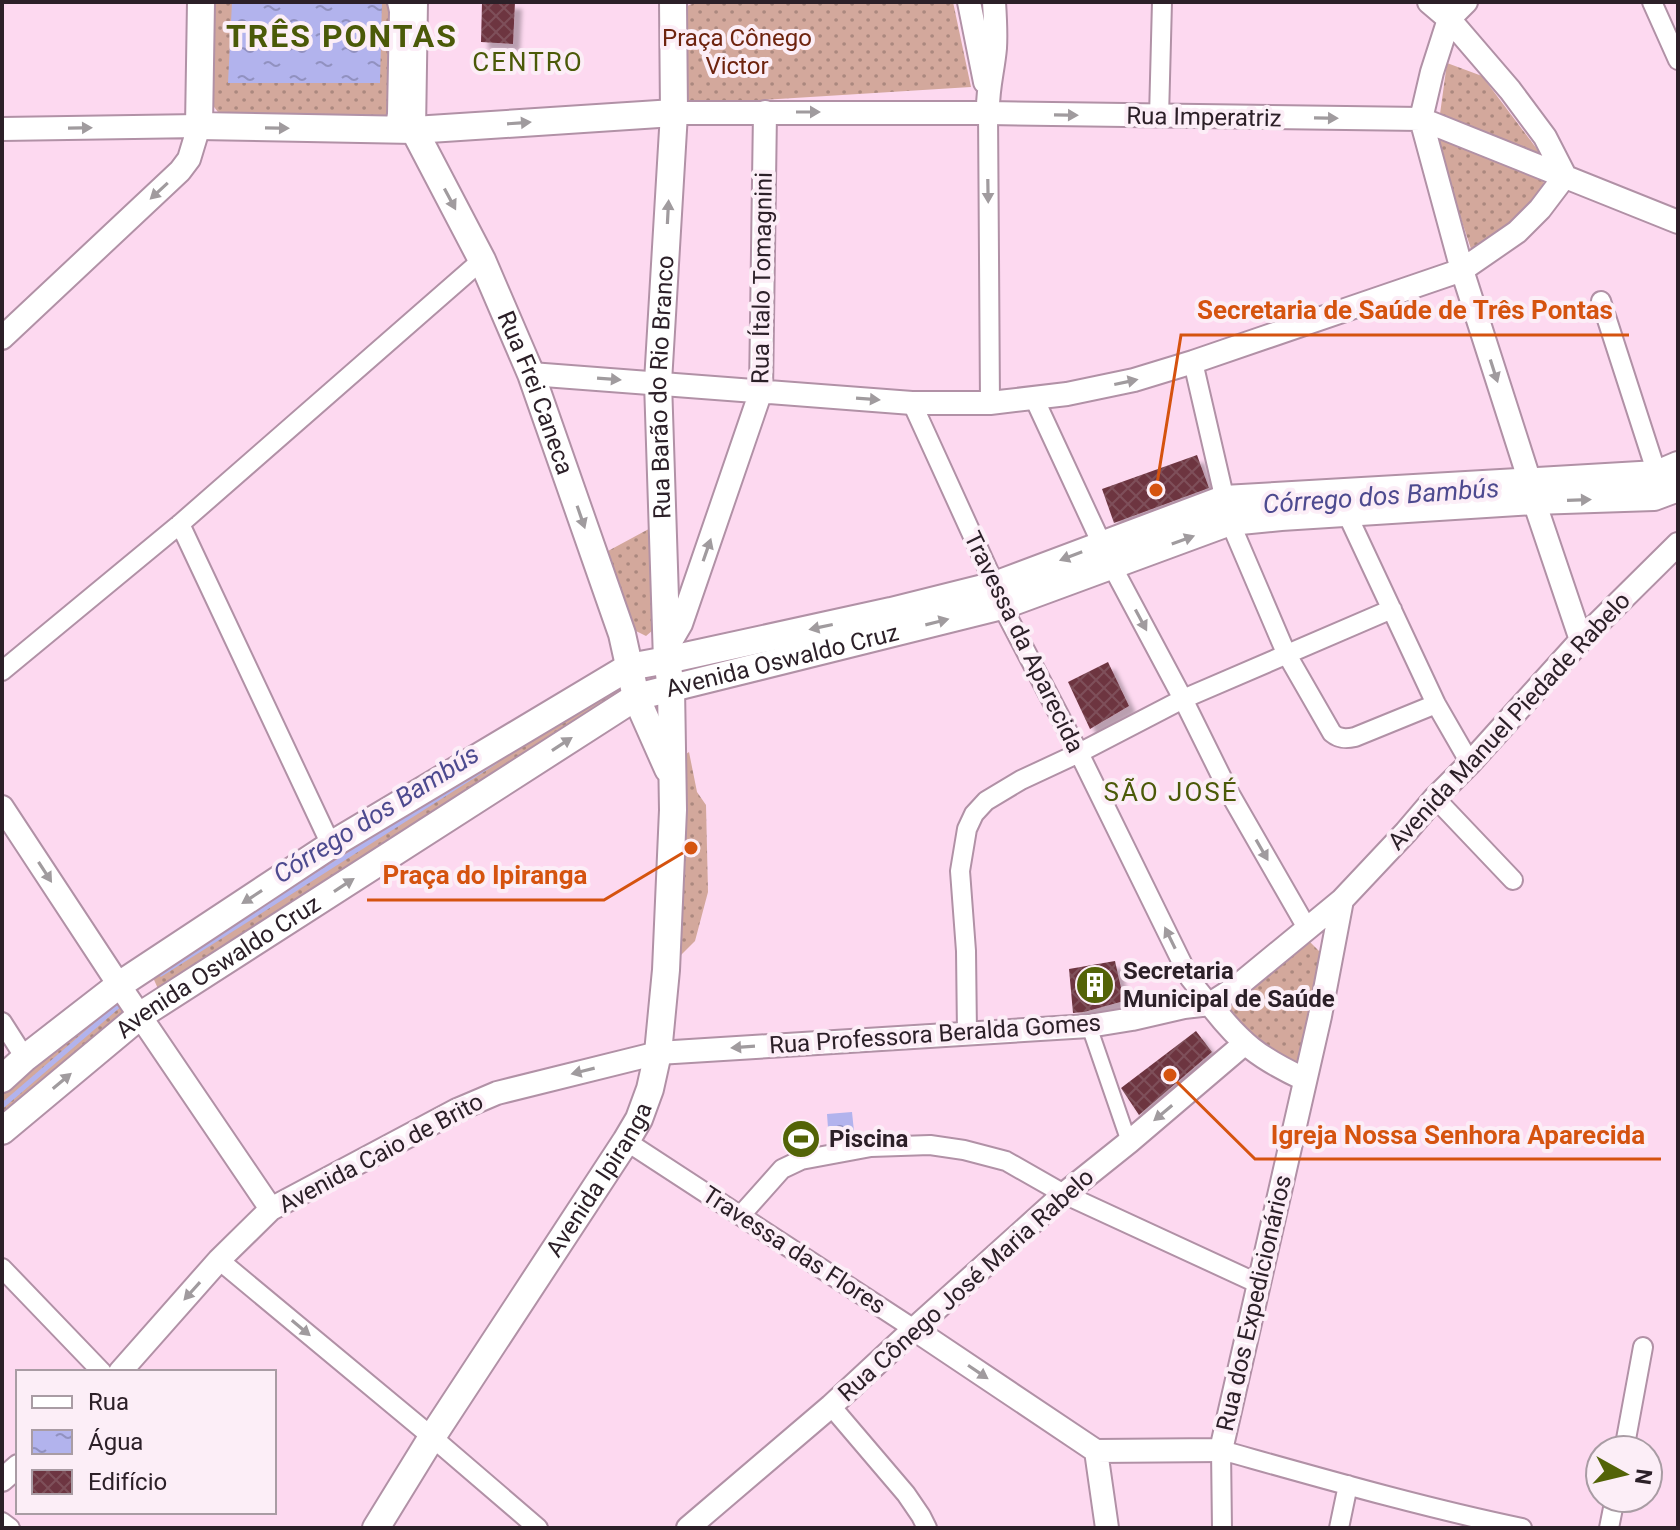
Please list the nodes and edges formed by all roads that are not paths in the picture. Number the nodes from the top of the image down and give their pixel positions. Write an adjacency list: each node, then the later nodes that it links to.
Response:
1 (201, 2): 18 (main road)
2 (397, 2): 20 (street)
3 (416, 2): 20 (street)
4 (673, 2): 15 (main road)
5 (969, 2): 13 (street)
6 (994, 2): 13 (street)
7 (1162, 2): 16 (street)
8 (1429, 2): 11 (street)
9 (1466, 2): 11 (street)
10 (1652, 2): 12 (street)
11 (1449, 19): 17 (street); 21 (street)
12 (1678, 60)
13 (988, 102): 14 (street, one-way to 13); 16 (street, Rua Imperatriz, one-way to 16); 33 (street, one-way to 33)
14 (765, 112): 15 (street); 30 (street, Rua Ítalo Tomagnini)
15 (674, 113): 20 (main road, one-way to 15); 29 (main road, Rua Barão do Rio Branco, one-way to 15)
16 (1159, 117): 17 (street, Rua Imperatriz, one-way to 17)
17 (1421, 119): 21 (street); 24 (street)
18 (199, 126): 19 (street, one-way to 18); 20 (main road, one-way to 20); 26 (street, one-way to 26)
19 (2, 129)
20 (404, 131): 23 (main road, Rua Frei Caneca, one-way to 23)
21 (1565, 176): 22 (street); 24 (street)
22 (1678, 222)
23 (482, 260): 28 (main road, Rua Frei Caneca); 38 (street)
24 (1462, 270): 27 (street); 35 (street, one-way to 35)
25 (1601, 301): 34 (street)
26 (2, 338)
27 (1193, 362): 31 (street, one-way to 27); 36 (street)
28 (531, 374): 29 (street, one-way to 29); 46 (main road, Rua Frei Caneca, one-way to 46)
29 (658, 382): 30 (street); 43 (main road, Rua Barão do Rio Branco)
30 (761, 391): 32 (street, one-way to 32); 43 (street, Rua Ítalo Tomagnini, one-way to 30)
31 (1034, 398): 33 (street); 40 (street)
32 (912, 403): 33 (street); 41 (street, Travessa da Aparecida)
33 (990, 403)
34 (1671, 476): 35 (main road, Avenida Oswaldo Cruz)
35 (1532, 492): 36 (main road, Avenida Oswaldo Cruz); 37 (main road, Avenida Oswaldo Cruz); 44 (street)
36 (1227, 511): 37 (main road, Avenida Oswaldo Cruz); 40 (main road, Avenida Oswaldo Cruz); 45 (street)
37 (1347, 514): 42 (street)
38 (180, 524): 47 (street); 57 (street)
39 (1678, 544): 44 (street, Avenida Manuel Piedade Rabelo)
40 (1107, 555): 41 (main road, Avenida Oswaldo Cruz); 50 (street, one-way to 50)
41 (998, 596): 43 (main road, Avenida Oswaldo Cruz, one-way to 43); 48 (main road, Avenida Oswaldo Cruz, one-way to 41); 52 (street, Travessa da Aparecida)
42 (1392, 609): 45 (street); 51 (street)
43 (670, 639): 46 (main road, Avenida Oswaldo Cruz); 48 (main road, Rua Barão do Rio Branco)
44 (1581, 640): 53 (street, Avenida Manuel Piedade Rabelo)
45 (1286, 653): 50 (street); 51 (street)
46 (629, 667): 49 (main road, Rua Frei Caneca); 57 (main road, Avenida Oswaldo Cruz)
47 (2, 671)
48 (671, 688): 49 (main road, Avenida Oswaldo Cruz); 54 (main road, Avenida Ipiranga)
49 (636, 697): 54 (main road, Avenida Ipiranga); 64 (main road, Avenida Oswaldo Cruz, one-way to 49)
50 (1183, 699): 52 (street); 60 (street, one-way to 60)
51 (1436, 704): 53 (street)
52 (1079, 753): 63 (street, Travessa da Aparecida, one-way to 52); 67 (street)
53 (1470, 763): 55 (street, Avenida Manuel Piedade Rabelo)
54 (673, 779): 69 (main road, Avenida Ipiranga)
55 (1435, 798): 58 (street); 59 (street, Avenida Manuel Piedade Rabelo)
56 (2, 807): 62 (street, one-way to 62)
57 (331, 845): 62 (main road, Avenida Oswaldo Cruz, one-way to 62)
58 (1513, 880)
59 (1342, 900): 60 (street, Avenida Manuel Piedade Rabelo); 61 (street, Rua dos Expedicionários)
60 (1307, 928): 61 (street); 63 (street, Avenida Manuel Piedade Rabelo)
61 (1331, 955): 72 (street, Rua dos Expedicionários)
62 (119, 985): 64 (street); 70 (main road, Avenida Oswaldo Cruz)
63 (1210, 1004): 66 (street, Rua Professora Beralda Gomes); 68 (street)
64 (141, 1015): 73 (main road, Avenida Oswaldo Cruz, one-way to 64); 77 (street)
65 (2, 1022): 70 (street)
66 (1089, 1026): 67 (street, Rua Professora Beralda Gomes); 75 (street)
67 (967, 1033): 69 (street, Rua Professora Beralda Gomes, one-way to 69)
68 (1244, 1044): 72 (street); 75 (street, Rua Cônego José Maria Rabelo, one-way to 75)
69 (658, 1053): 74 (main road, Avenida Ipiranga); 77 (street, Avenida Caio de Brito, one-way to 77)
70 (25, 1058): 71 (main road, Avenida Oswaldo Cruz)
71 (2, 1079)
72 (1304, 1079): 81 (street, Rua dos Expedicionários)
73 (2, 1131)
74 (626, 1141): 78 (street, Travessa das Flores); 88 (main road, Avenida Ipiranga)
75 (1129, 1142): 76 (street, Rua Cônego José Maria Rabelo)
76 (1064, 1194): 78 (street); 81 (street); 82 (street, Rua Cônego José Maria Rabelo)
77 (271, 1209): 79 (street, Avenida Caio de Brito)
78 (741, 1215): 82 (street, Travessa das Flores)
79 (219, 1260): 85 (street, Avenida Caio de Brito, one-way to 85); 88 (street, one-way to 88)
80 (2, 1268): 84 (street)
81 (1259, 1284): 89 (street, Rua dos Expedicionários)
82 (914, 1329): 86 (street, Rua Cônego José Maria Rabelo); 90 (street, Travessa das Flores, one-way to 90)
83 (1643, 1347): 87 (street)
84 (100, 1370)
85 (122, 1370)
86 (831, 1406): 97 (street, Rua Cônego José Maria Rabelo); 98 (street)
87 (1627, 1434)
88 (432, 1437): 95 (main road, Avenida Ipiranga); 96 (street)
89 (1221, 1450): 90 (street); 91 (street); 100 (street, Rua dos Expedicionários)
90 (1096, 1451): 99 (street)
91 (1348, 1485): 93 (street); 101 (street)
92 (2, 1522): 94 (street)
93 (1475, 1523): 102 (street)
94 (10, 1528)
95 (376, 1528)
96 (538, 1528)
97 (688, 1528)
98 (927, 1528)
99 (1107, 1528)
100 (1222, 1528)
101 (1339, 1528)
102 (1522, 1528)

